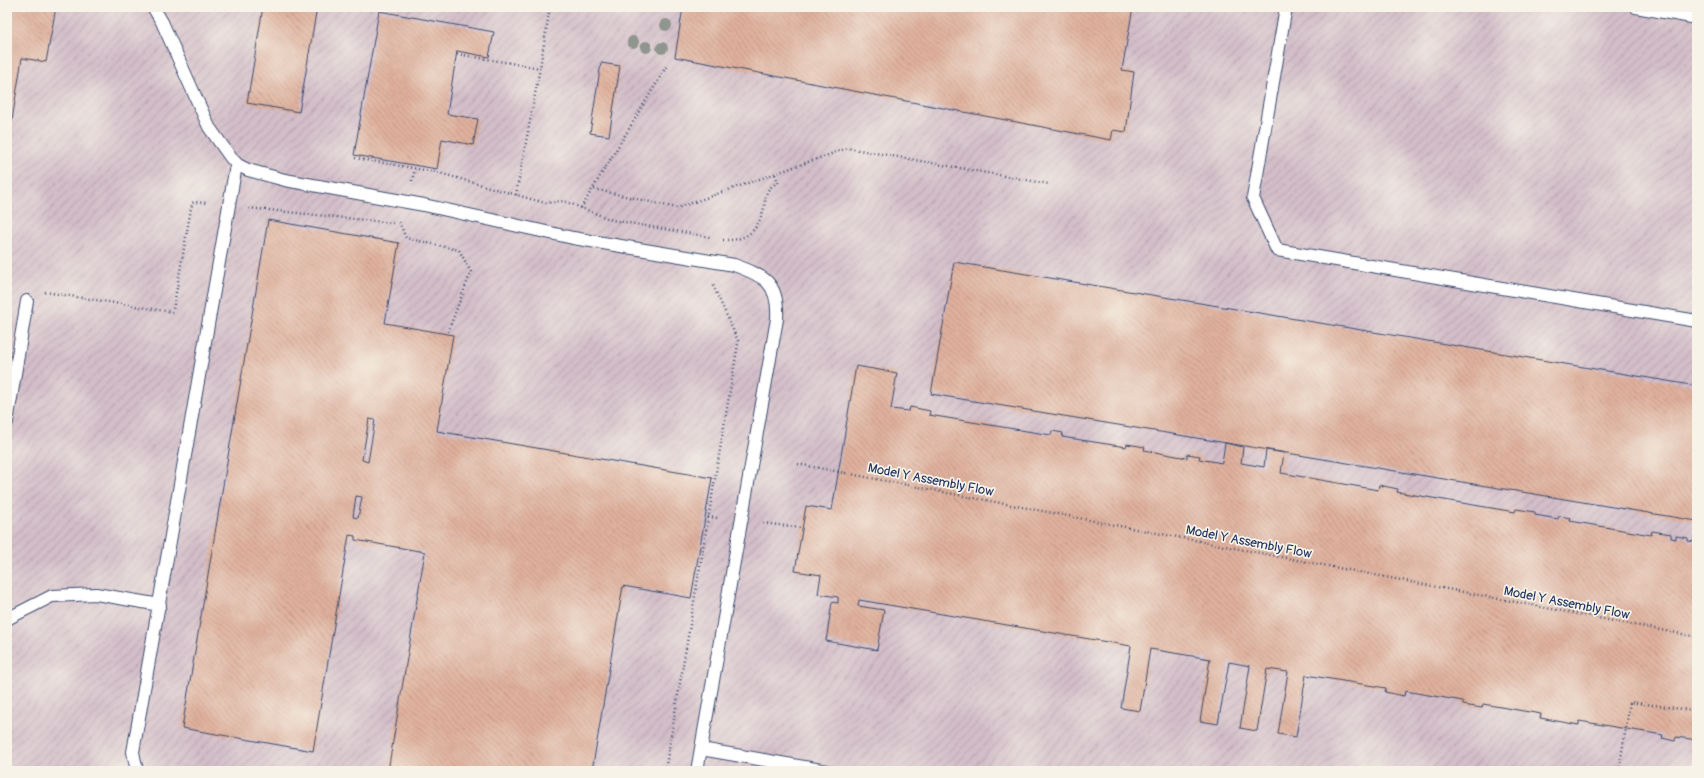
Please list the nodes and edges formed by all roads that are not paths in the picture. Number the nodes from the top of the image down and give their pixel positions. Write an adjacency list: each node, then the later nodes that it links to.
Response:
1 (153, 7): 5 (lane)
2 (1286, 7): 7 (lane)
3 (1636, 7): 4 (lane)
4 (1697, 18)
5 (238, 165): 9 (lane); 11 (lane)
6 (27, 301): 8 (lane)
7 (1697, 321)
8 (7, 422)
9 (160, 605): 10 (lane); 12 (lane)
10 (7, 619)
11 (701, 749): 13 (lane); 14 (lane)
12 (137, 771)
13 (697, 771)
14 (827, 771)

